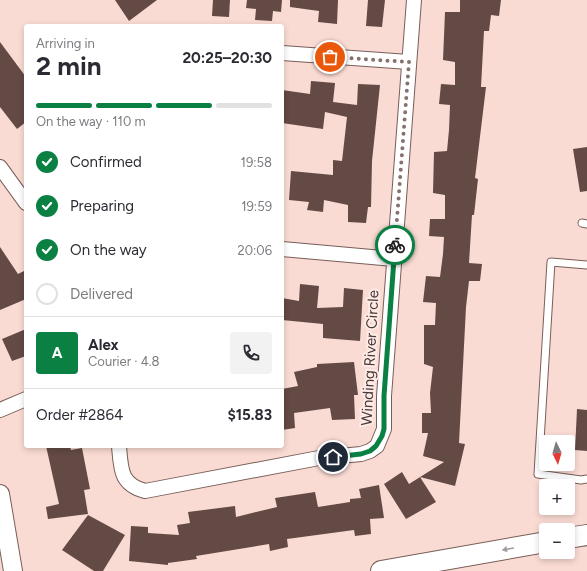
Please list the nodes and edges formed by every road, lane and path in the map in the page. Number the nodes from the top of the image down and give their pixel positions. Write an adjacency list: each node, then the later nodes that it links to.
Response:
1 (414, 0): 3 (street, Winding River Circle)
2 (284, 53): 3 (street)
3 (409, 62): 7 (street, Winding River Circle)
4 (0, 167): 5 (street)
5 (24, 201)
6 (284, 249): 7 (street)
7 (394, 259): 11 (street, Winding River Circle)
8 (587, 265): 12 (lane)
9 (24, 400): 10 (street)
10 (0, 410)
11 (119, 448)
12 (587, 478)
13 (0, 494): 17 (street)
14 (587, 535): 15 (main road)
15 (575, 537)
16 (539, 543): 18 (main road, one-way to 18)
17 (13, 571)
18 (380, 571)

